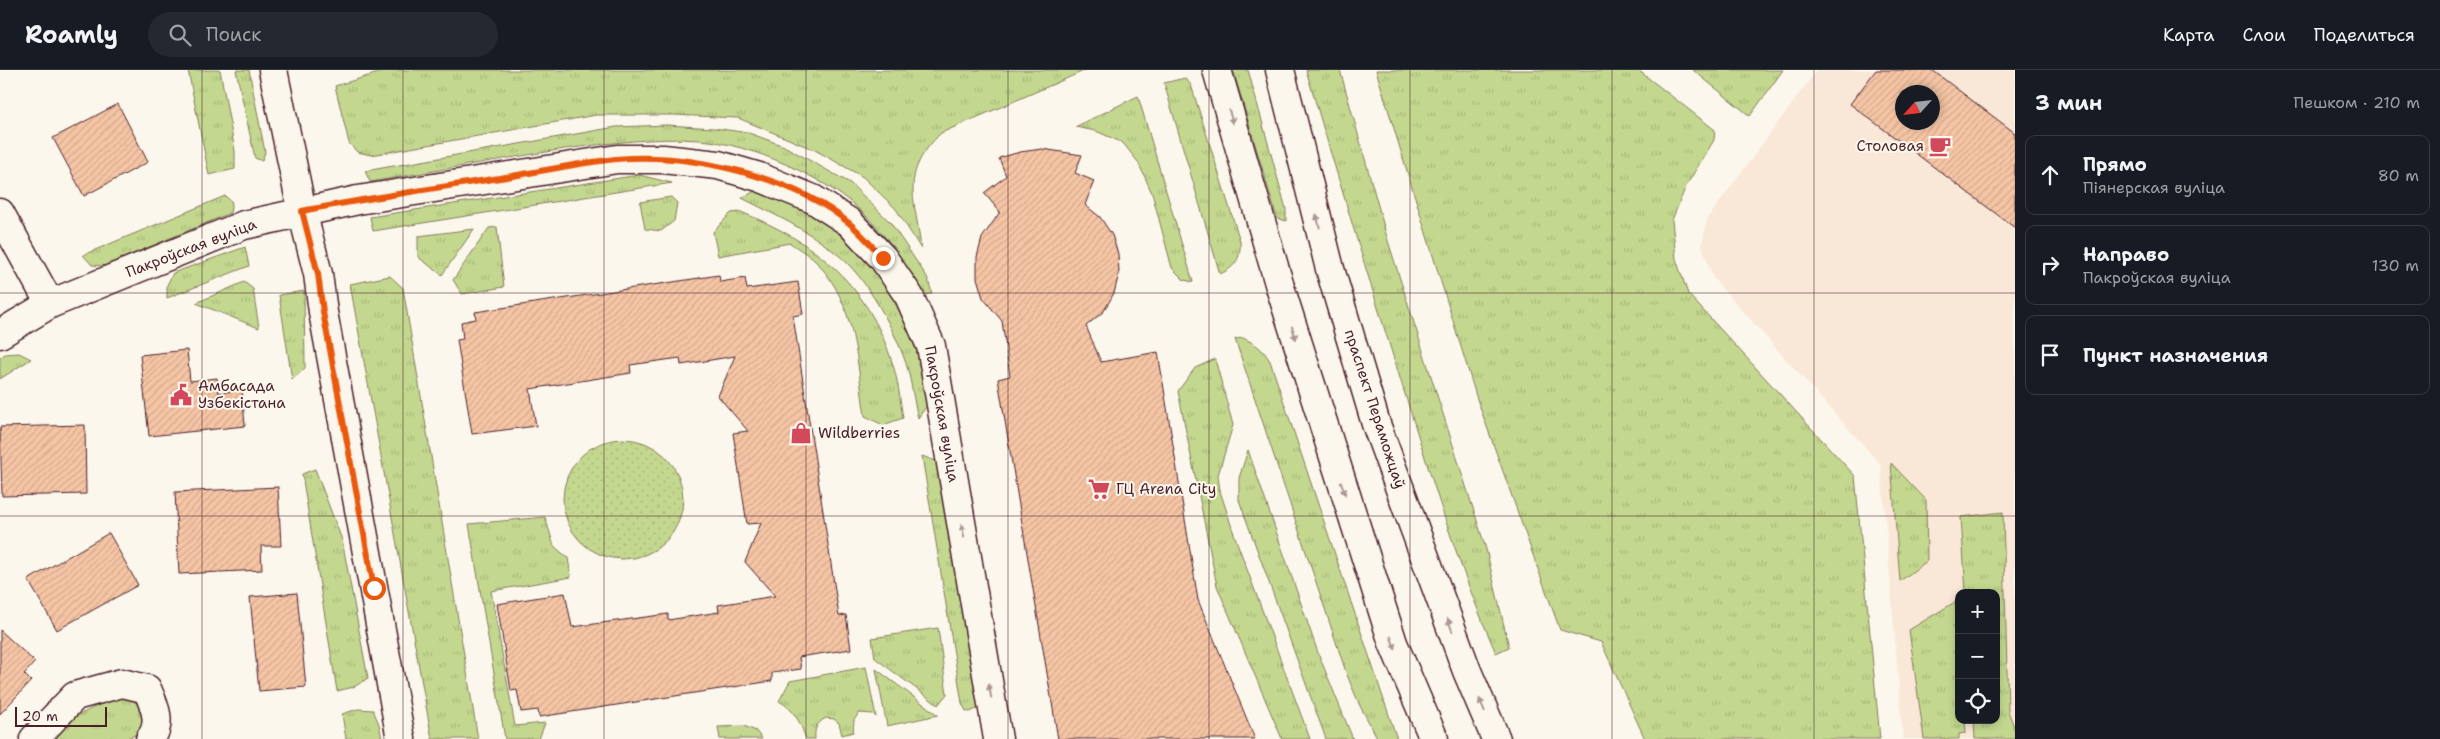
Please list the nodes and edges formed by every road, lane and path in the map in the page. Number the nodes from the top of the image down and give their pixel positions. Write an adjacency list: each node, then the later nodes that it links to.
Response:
1 (273, 70): 4 (street)
2 (1217, 70): 12 (street, one-way to 12)
3 (1280, 70): 13 (street, праспект Пераможцаў, one-way to 3)
4 (302, 211): 6 (street, Пакроўская вуліца); 10 (street); 11 (street, Пакроўская вуліца, one-way to 4)
5 (0, 213): 6 (street)
6 (50, 304): 7 (street, Пакроўская вуліца)
7 (0, 334)
8 (34, 739): 9 (street)
9 (150, 739)
10 (401, 739)
11 (998, 739)
12 (1434, 739)
13 (1496, 739)

